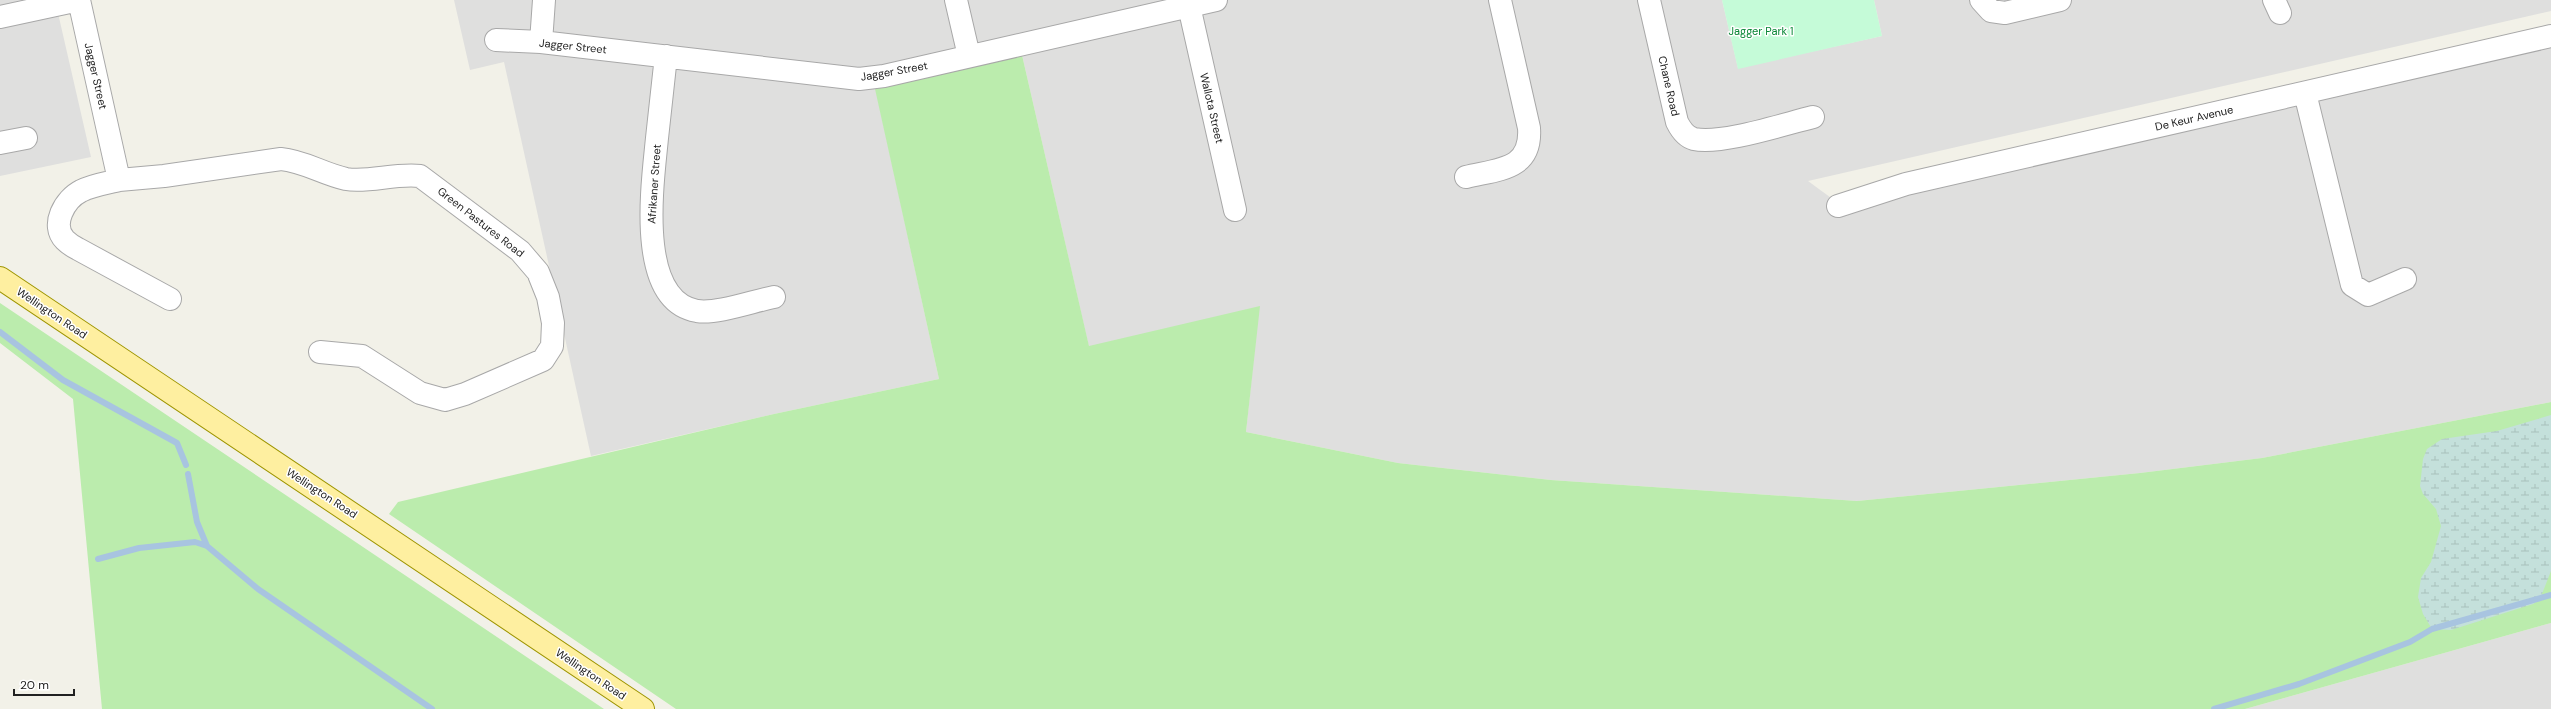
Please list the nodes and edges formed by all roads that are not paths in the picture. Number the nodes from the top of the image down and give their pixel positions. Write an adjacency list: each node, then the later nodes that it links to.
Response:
1 (79, 0): 10 (street); 21 (street, Jagger Street)
2 (544, 0): 13 (street)
3 (956, 0): 15 (street)
4 (1216, 0): 9 (street, Jagger Street)
5 (1500, 0): 20 (street)
6 (1650, 0): 17 (street, Chane Road)
7 (1981, 0): 8 (street)
8 (2060, 0)
9 (1189, 6): 15 (street, Jagger Street); 23 (street, Wallota Street)
10 (0, 17)
11 (2551, 36): 16 (street, De Keur Avenue)
12 (496, 40): 13 (street, Jagger Street)
13 (541, 42): 14 (street, Jagger Street)
14 (666, 56): 15 (street, Jagger Street); 26 (street, Afrikaner Street)
15 (969, 56)
16 (2305, 93): 22 (street, De Keur Avenue); 25 (street)
17 (1814, 117)
18 (26, 138): 19 (street)
19 (0, 143)
20 (1466, 177)
21 (119, 180): 27 (street, Green Pastures Road); 28 (street, Green Pastures Road)
22 (1838, 206)
23 (1235, 210)
24 (0, 278): 29 (main road, Wellington Road)
25 (2405, 279)
26 (774, 297)
27 (170, 299)
28 (320, 352)
29 (643, 709)

